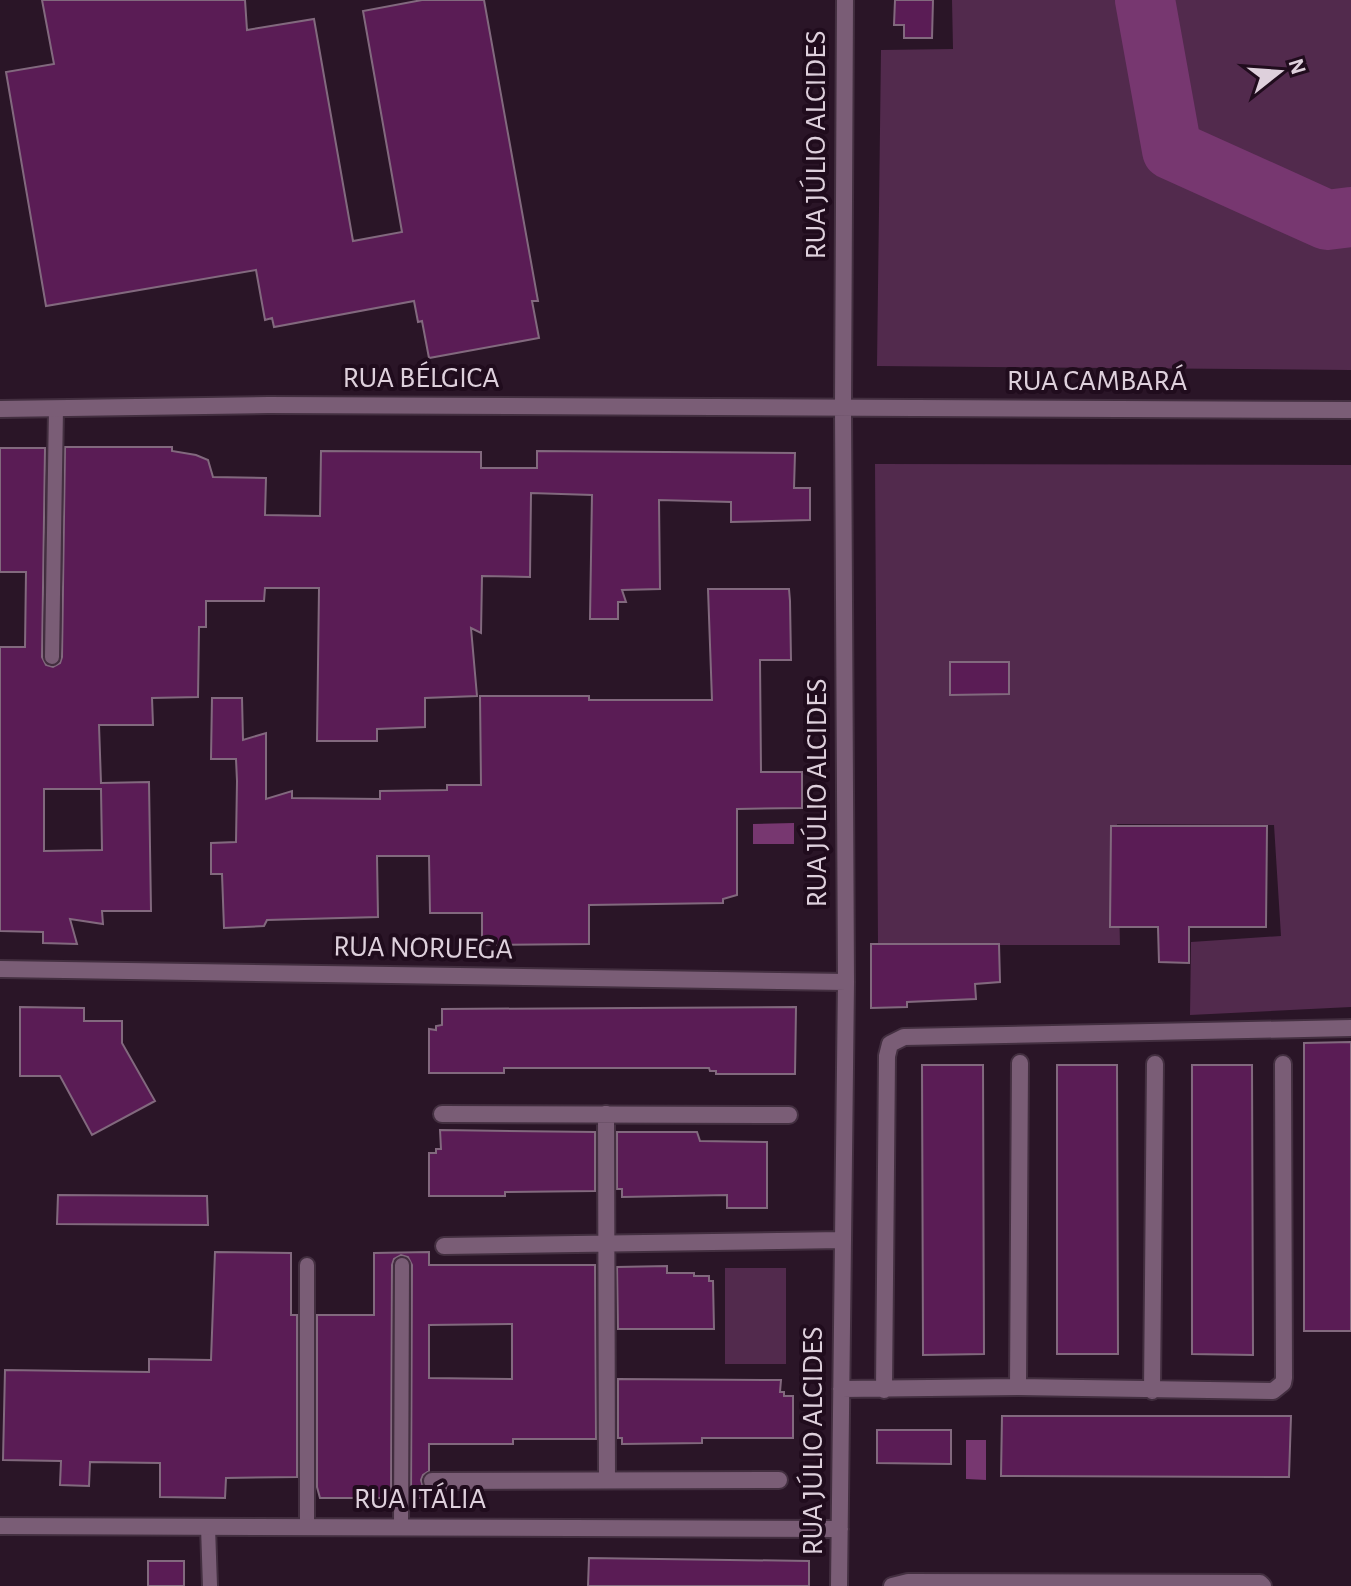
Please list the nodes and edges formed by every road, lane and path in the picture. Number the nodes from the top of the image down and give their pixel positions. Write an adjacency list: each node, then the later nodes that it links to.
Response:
1 (845, 0): 3 (street, RUA JÚLIO ALCIDES)
2 (56, 408): 3 (street, RUA BÉLGICA); 4 (street, RUA BÉLGICA); 6 (lane)
3 (843, 408): 5 (street, RUA CAMBARÁ); 8 (street, RUA JÚLIO ALCIDES)
4 (0, 409)
5 (1351, 410)
6 (52, 657)
7 (0, 969): 8 (street, RUA NORUEGA)
8 (846, 982): 16 (street, RUA JÚLIO ALCIDES)
9 (1351, 1028): 23 (street)
10 (1020, 1063): 21 (street)
11 (1155, 1064): 24 (street)
12 (1283, 1064): 24 (street)
13 (442, 1114): 14 (street)
14 (606, 1114): 15 (street); 17 (street)
15 (789, 1115)
16 (842, 1240): 17 (street); 22 (street, RUA JÚLIO ALCIDES)
17 (607, 1245): 18 (street); 25 (street)
18 (444, 1246)
19 (307, 1265): 30 (lane)
20 (402, 1265): 31 (lane)
21 (1018, 1387): 23 (street); 24 (street)
22 (841, 1389): 23 (street); 32 (street, RUA JÚLIO ALCIDES)
23 (884, 1390)
24 (1152, 1391)
25 (607, 1480): 26 (street); 27 (street)
26 (779, 1480)
27 (432, 1481)
28 (0, 1526): 29 (street, RUA ITÁLIA)
29 (208, 1527): 30 (street, RUA ITÁLIA); 35 (lane)
30 (307, 1527): 31 (street, RUA ITÁLIA)
31 (401, 1527): 32 (street, RUA ITÁLIA)
32 (840, 1529): 36 (street, RUA JÚLIO ALCIDES)
33 (1016, 1585): 34 (street); 37 (street)
34 (1132, 1585): 38 (street)
35 (210, 1586)
36 (839, 1586)
37 (892, 1586)
38 (1263, 1586)

